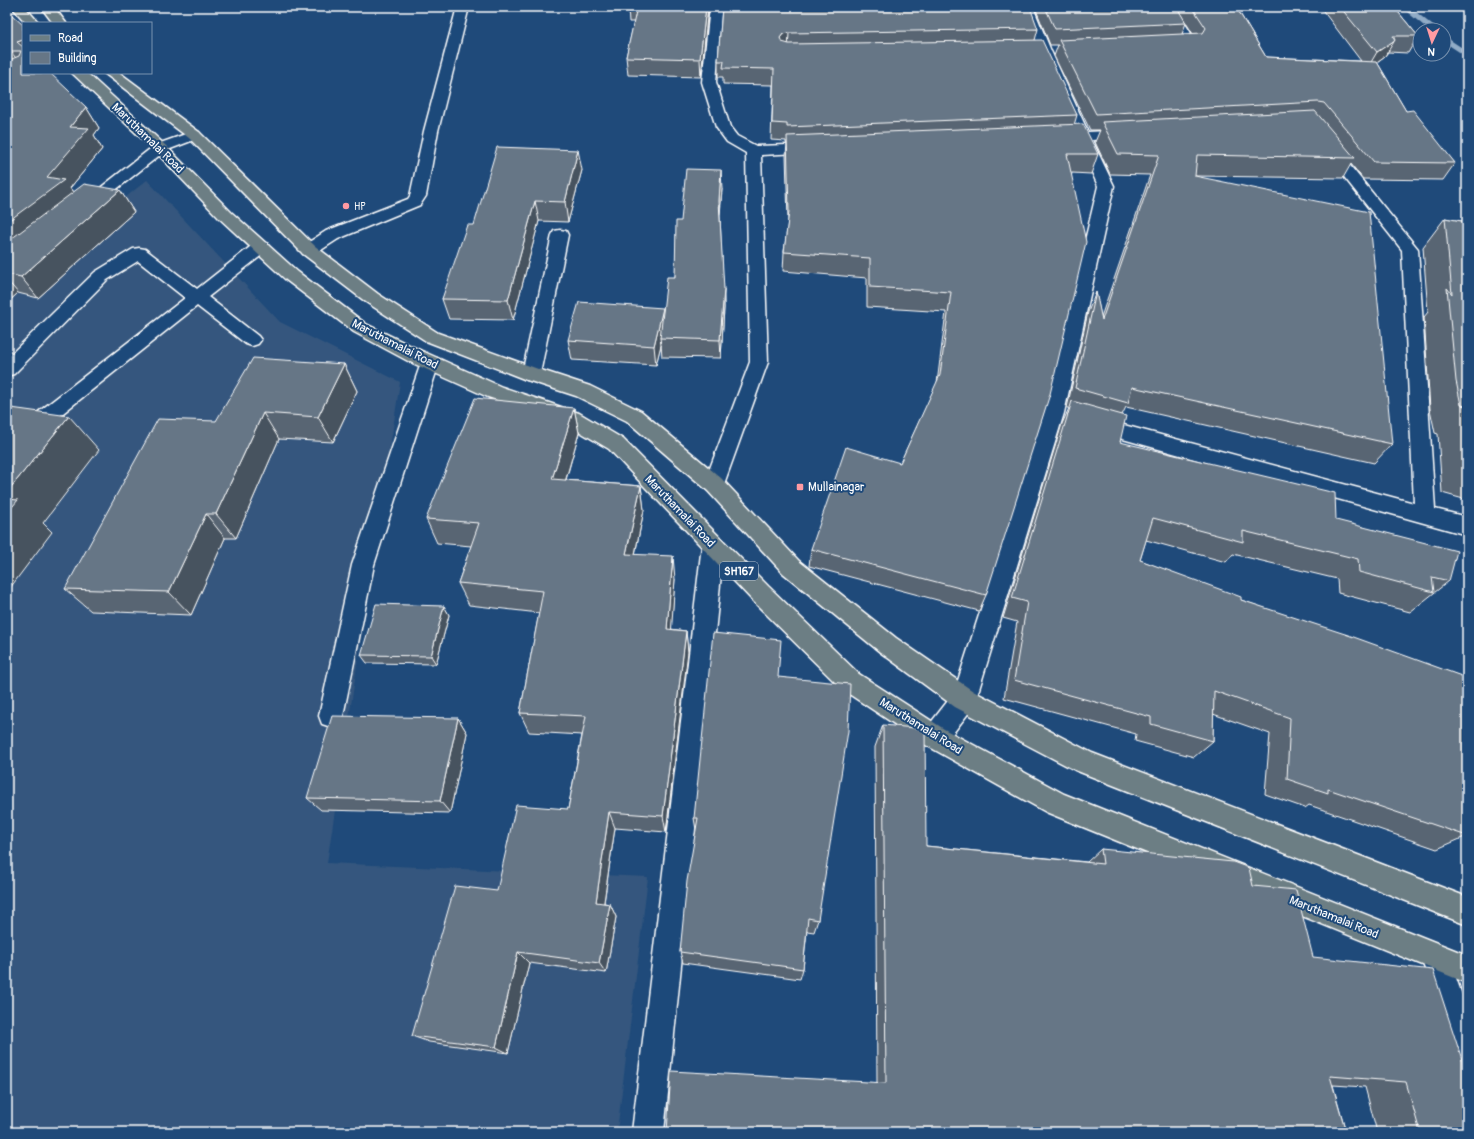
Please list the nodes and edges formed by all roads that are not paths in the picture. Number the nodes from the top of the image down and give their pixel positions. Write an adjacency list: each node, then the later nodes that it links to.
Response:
1 (18, 7): 7 (main road)
2 (47, 7): 8 (main road)
3 (463, 7): 26 (street)
4 (716, 7): 22 (street)
5 (1028, 7): 12 (street)
6 (1169, 7): 9 (street)
7 (32, 22)
8 (59, 22)
9 (1160, 47)
10 (1059, 51): 12 (street)
11 (1028, 52): 12 (street)
12 (1044, 52): 18 (street)
13 (80, 74): 20 (main road, Maruthamalai Road / SH167)
14 (112, 74): 16 (main road, Maruthamalai Road)
15 (1145, 133): 18 (street)
16 (194, 135): 20 (street); 26 (main road, Maruthamalai Road)
17 (1318, 136): 35 (street)
18 (1083, 137): 19 (street); 32 (street)
19 (1044, 138)
20 (160, 148): 23 (street); 25 (main road, Maruthamalai Road / SH167)
21 (832, 148): 22 (street)
22 (753, 151): 34 (street)
23 (74, 214)
24 (560, 235): 31 (street)
25 (261, 247): 27 (street); 29 (main road, Maruthamalai Road / SH167)
26 (310, 250): 31 (main road, Maruthamalai Road)
27 (197, 298): 28 (street); 30 (street); 33 (street)
28 (252, 340)
29 (430, 363): 37 (main road, Maruthamalai Road / SH167); 39 (street)
30 (7, 369)
31 (531, 374): 34 (main road, Maruthamalai Road)
32 (1067, 416): 35 (street); 38 (street)
33 (12, 444)
34 (714, 484): 38 (main road, Maruthamalai Road)
35 (1425, 514): 36 (street)
36 (1467, 526)
37 (713, 545): 40 (main road, Maruthamalai Road / SH167); 45 (street)
38 (964, 699): 40 (street); 41 (main road, Maruthamalai Road)
39 (331, 716)
40 (935, 737): 42 (main road, Maruthamalai Road / SH167)
41 (1467, 911)
42 (1435, 957): 43 (main road, Maruthamalai Road / SH167); 44 (street)
43 (1467, 970)
44 (1467, 1053)
45 (648, 1132)

